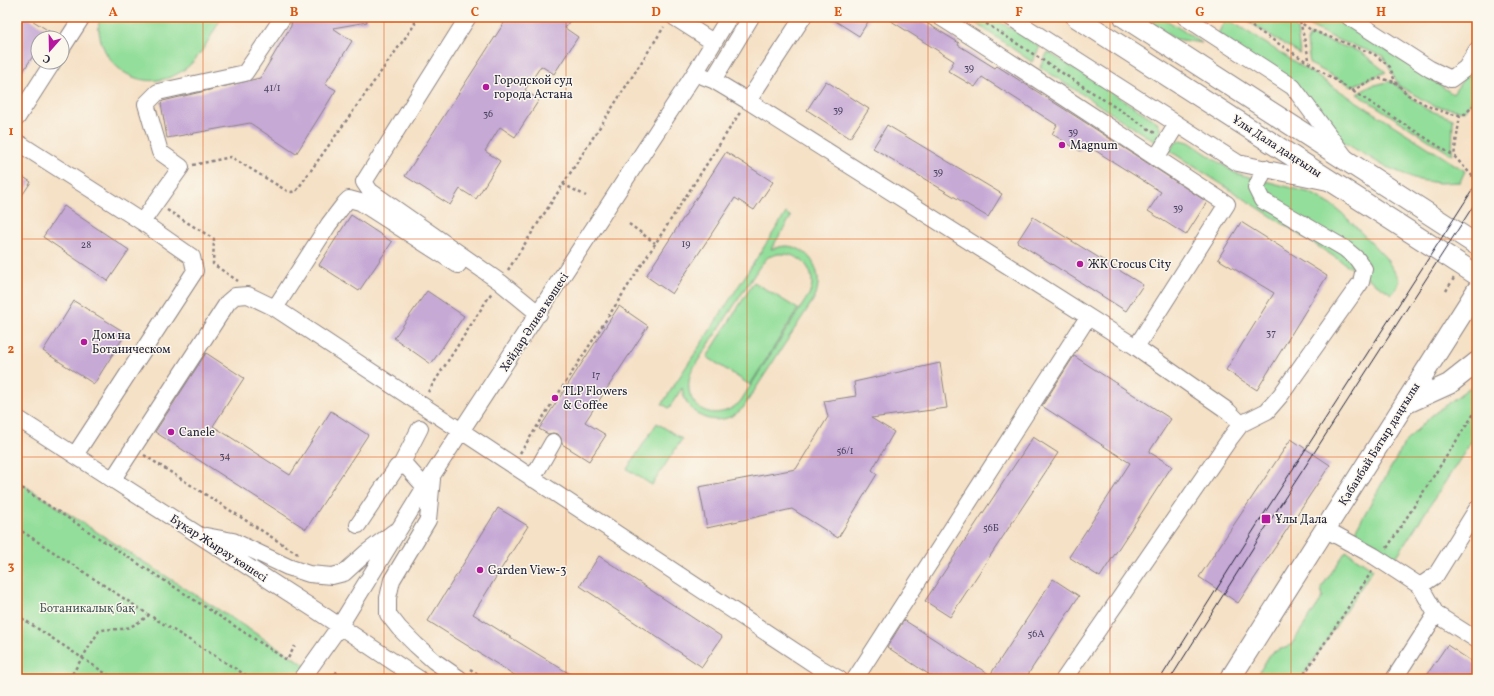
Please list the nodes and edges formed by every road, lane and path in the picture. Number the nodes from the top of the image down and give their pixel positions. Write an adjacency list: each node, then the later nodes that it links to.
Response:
1 (82, 17): 19 (street)
2 (282, 17): 38 (street)
3 (414, 17): 38 (path)
4 (468, 17): 50 (street)
5 (729, 17): 20 (street, Хейдар Әлиев көшесі)
6 (751, 17): 25 (street)
7 (803, 17): 28 (street)
8 (940, 17): 36 (street)
9 (976, 17): 33 (path)
10 (1010, 17): 32 (street)
11 (1076, 17): 42 (main road, Ұлы Дала даңғылы)
12 (1124, 17): 37 (main road, Ұлы Дала даңғылы)
13 (1185, 17): 37 (street)
14 (1237, 17): 22 (path)
15 (1293, 17): 18 (path)
16 (1349, 17): 21 (street)
17 (670, 20): 20 (street); 41 (path)
18 (1300, 21): 22 (path); 26 (path)
19 (70, 36)
20 (713, 42): 24 (street, Хейдар Әлиев көшесі)
21 (1477, 50)
22 (1310, 64): 27 (path)
23 (48, 70): 31 (street)
24 (695, 73): 25 (street); 54 (street, Хейдар Әлиев көшесі)
25 (713, 80): 28 (street)
26 (1395, 82): 27 (path); 30 (path)
27 (1352, 91): 35 (path)
28 (748, 101): 47 (path); 55 (street)
29 (1477, 102): 30 (path)
30 (1460, 115): 35 (path)
31 (17, 118)
32 (1177, 124): 33 (street); 39 (street)
33 (1167, 141): 36 (street)
34 (17, 142): 45 (street)
35 (1454, 156): 40 (path)
36 (1156, 158): 56 (street)
37 (1350, 163): 48 (main road, Ұлы Дала даңғылы)
38 (181, 167): 44 (street)
39 (1265, 168): 42 (street); 62 (street)
40 (1477, 181)
41 (563, 184): 43 (path); 50 (path)
42 (1336, 184): 49 (main road, Ұлы Дала даңғылы)
43 (586, 196)
44 (156, 203): 45 (street); 52 (path)
45 (142, 222): 67 (street)
46 (629, 224): 47 (path)
47 (655, 243): 69 (path)
48 (1477, 245)
49 (1477, 275)
50 (497, 286): 53 (street); 54 (street); 59 (path)
51 (1477, 290): 58 (main road, Қабанбай Батыр даңғылы)
52 (248, 295): 53 (street); 66 (street)
53 (275, 308): 59 (street)
54 (539, 314): 64 (street, Хейдар Әлиев көшесі)
55 (1088, 317): 56 (street); 99 (street)
56 (1136, 347): 62 (street)
57 (1477, 362): 58 (main road)
58 (1405, 404): 78 (main road, Қабанбай Батыр даңғылы)
59 (420, 405): 64 (street)
60 (1477, 410): 81 (path)
61 (17, 418): 67 (street, Бұқар Жырау көшесі)
62 (1241, 424): 100 (street)
63 (420, 428): 68 (street)
64 (462, 432): 69 (street); 72 (street, Хейдар Әлиев көшесі)
65 (553, 442): 70 (street)
66 (134, 448): 71 (street); 80 (path)
67 (75, 455): 71 (street, Бұқар Жырау көшесі)
68 (401, 465): 72 (street); 75 (street)
69 (512, 465): 70 (street)
70 (532, 478): 98 (street)
71 (113, 480): 79 (street, Бұқар Жырау көшесі)
72 (429, 481): 76 (street, Хейдар Әлиев көшесі); 97 (street)
73 (17, 485): 88 (path)
74 (1477, 509): 82 (street)
75 (358, 525)
76 (401, 527): 79 (street); 86 (street, Хейдар Әлиев көшесі)
77 (17, 528): 85 (path)
78 (1325, 529): 81 (street); 101 (main road, Қабанбай Батыр даңғылы)
79 (196, 534): 86 (street, Бұқар Жырау көшесі)
80 (299, 555)
81 (1379, 560): 82 (street); 102 (path)
82 (1420, 586): 83 (street)
83 (1436, 614): 87 (street); 103 (street)
84 (17, 615): 89 (path)
85 (148, 615): 89 (path); 93 (path)
86 (339, 627): 94 (street, Хейдар Әлиев көшесі); 96 (street, Бұқар Жырау көшесі)
87 (1477, 640)
88 (295, 646)
89 (82, 659): 91 (path); 92 (path)
90 (338, 670): 95 (path)
91 (69, 679)
92 (114, 679)
93 (252, 679)
94 (302, 679)
95 (332, 679)
96 (419, 679)
97 (460, 679)
98 (839, 679)
99 (855, 679)
100 (1064, 679)
101 (1230, 679)
102 (1301, 679)
103 (1394, 679)

